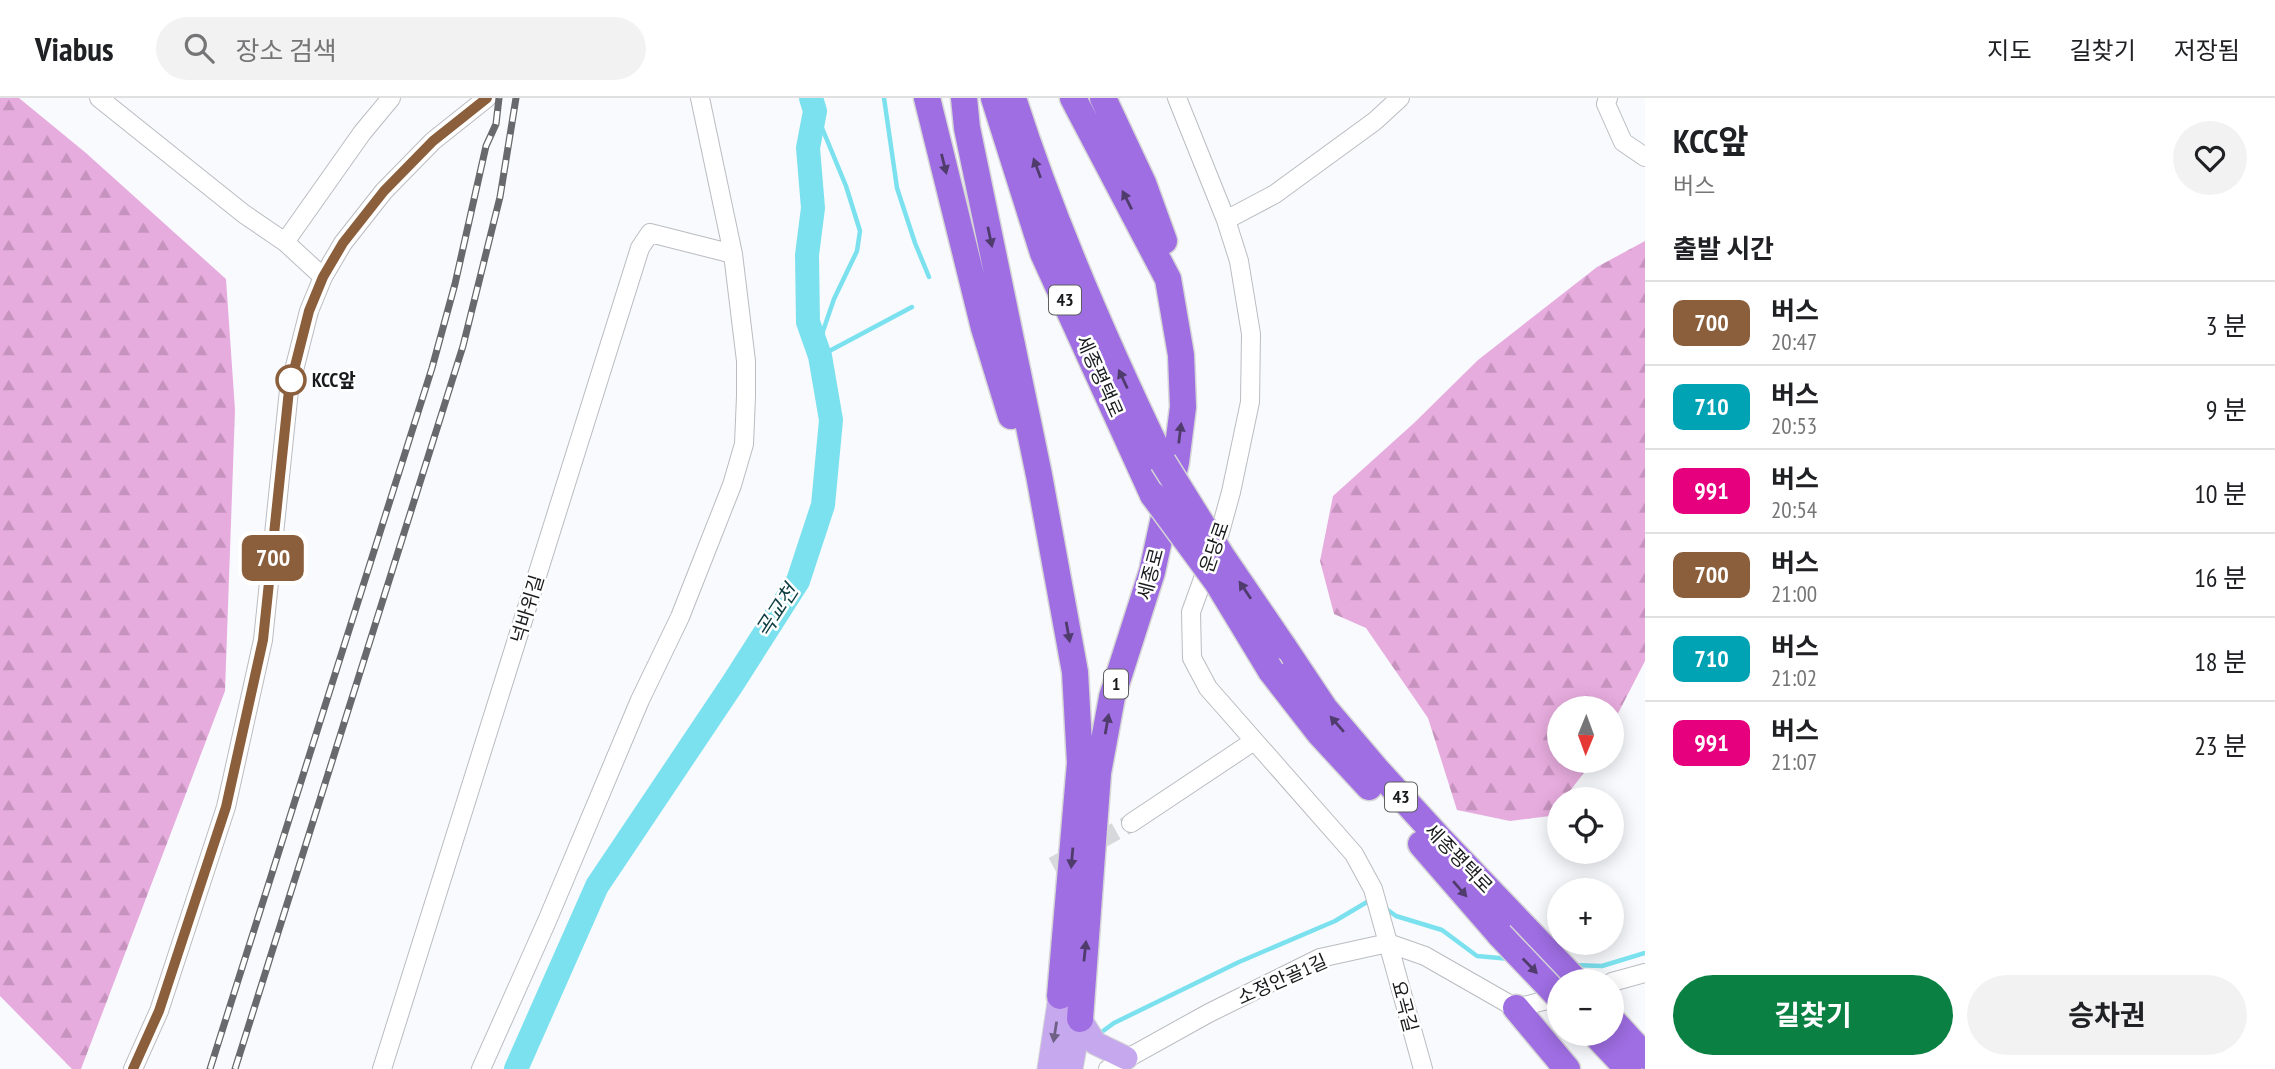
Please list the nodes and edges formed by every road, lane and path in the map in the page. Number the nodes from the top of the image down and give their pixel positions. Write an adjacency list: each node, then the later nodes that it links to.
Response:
1 (99, 98): 17 (street)
2 (391, 98): 17 (street)
3 (487, 98): 19 (street)
4 (700, 98): 18 (street)
5 (927, 98): 21 (highway, one-way to 21)
6 (964, 98): 21 (highway, 1, one-way to 21)
7 (994, 98): 28 (highway, 세종평택로 / 43, one-way to 28, bridge)
8 (1013, 98): 25 (highway, 세종평택로 / 43, one-way to 8, bridge)
9 (1073, 98): 20 (highway, 세종로 / 1, one-way to 9)
10 (1103, 98): 20 (highway)
11 (1177, 98): 16 (street, 운당로)
12 (1400, 98): 16 (street)
13 (1588, 98): 14 (street)
14 (1607, 101): 15 (street)
15 (1645, 158)
16 (1226, 220): 22 (street, 운당로)
17 (285, 242): 19 (street)
18 (733, 254): 36 (street, 넉바위길); 37 (street)
19 (323, 277): 35 (street)
20 (1181, 355): 32 (highway, 세종로 / 1, one-way to 20)
21 (1056, 565): 29 (highway, 1, one-way to 29)
22 (1254, 741): 23 (street); 24 (street, 운당로)
23 (1130, 823)
24 (1388, 943): 31 (street); 34 (street, 소정안골1길); 40 (street, 요곡길)
25 (1565, 969)
26 (1645, 973): 27 (street)
27 (1624, 979)
28 (1547, 984)
29 (1060, 996): 38 (main road, 1, one-way to 38)
30 (1547, 1000): 31 (street)
31 (1516, 1008): 41 (highway)
32 (1080, 1019): 34 (main road); 39 (main road, 세종로 / 1)
33 (1613, 1046): 42 (highway)
34 (1117, 1063)
35 (133, 1069)
36 (382, 1069)
37 (481, 1069)
38 (1049, 1069)
39 (1071, 1069)
40 (1423, 1069)
41 (1567, 1069)
42 (1628, 1069)

